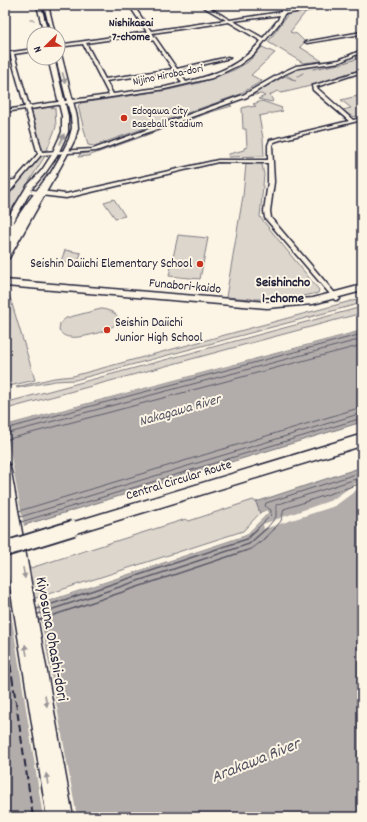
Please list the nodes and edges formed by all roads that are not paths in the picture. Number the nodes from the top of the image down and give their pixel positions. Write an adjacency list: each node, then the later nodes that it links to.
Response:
1 (39, 5): 11 (main road)
2 (46, 5): 12 (main road)
3 (131, 5): 13 (street)
4 (202, 5): 10 (street)
5 (282, 5): 9 (street)
6 (312, 5): 8 (street)
7 (338, 5): 8 (street)
8 (308, 9): 9 (street)
9 (283, 13): 10 (street); 15 (street, Nijino Hiroba-dori)
10 (229, 21): 13 (street); 15 (street)
11 (44, 26)
12 (51, 26)
13 (150, 32): 16 (street); 26 (street)
14 (362, 33): 17 (street)
15 (263, 40): 29 (street, Nijino Hiroba-dori)
16 (84, 42): 18 (street); 28 (street)
17 (307, 42)
18 (66, 45)
19 (26, 51): 21 (street)
20 (362, 51): 37 (street)
21 (12, 53): 22 (street); 33 (street)
22 (5, 54)
23 (228, 58): 26 (street)
24 (53, 66): 32 (main road)
25 (61, 66): 31 (main road, one-way to 31)
26 (176, 70): 28 (street); 29 (street)
27 (362, 71): 36 (street)
28 (104, 80): 30 (street)
29 (185, 84): 30 (street, Nijino Hiroba-dori)
30 (112, 96): 31 (street, Nijino Hiroba-dori)
31 (71, 102): 32 (street, Nijino Hiroba-dori); 37 (main road)
32 (62, 103): 33 (street, Nijino Hiroba-dori); 38 (main road, one-way to 32)
33 (27, 108): 34 (street, Nijino Hiroba-dori); 39 (street)
34 (5, 111)
35 (362, 119): 36 (street)
36 (352, 121): 40 (street)
37 (66, 151): 38 (street); 42 (main road)
38 (56, 152): 39 (street); 41 (main road)
39 (40, 154): 43 (street)
40 (271, 162): 45 (street); 55 (street)
41 (44, 171): 45 (main road); 47 (main road)
42 (52, 176): 45 (highway)
43 (17, 181): 44 (street); 46 (street)
44 (5, 183)
45 (36, 193): 47 (main road); 49 (highway); 50 (main road)
46 (5, 194)
47 (7, 229): 48 (main road)
48 (5, 238)
49 (6, 247)
50 (5, 258)
51 (5, 283): 55 (main road, Funabori-kaido)
52 (5, 288): 55 (main road, Funabori-kaido)
53 (362, 288): 55 (main road, Funabori-kaido)
54 (362, 293): 55 (main road, Funabori-kaido)
55 (336, 297)
56 (362, 433): 60 (highway, Central Circular Route)
57 (362, 440): 61 (highway, Central Circular Route, bridge)
58 (5, 466): 63 (main road, Kiyosuna Ohashi-dori, one-way to 63)
59 (5, 523): 62 (main road, Kiyosuna Ohashi-dori, one-way to 59)
60 (5, 541)
61 (5, 549)
62 (54, 817)
63 (66, 817)

